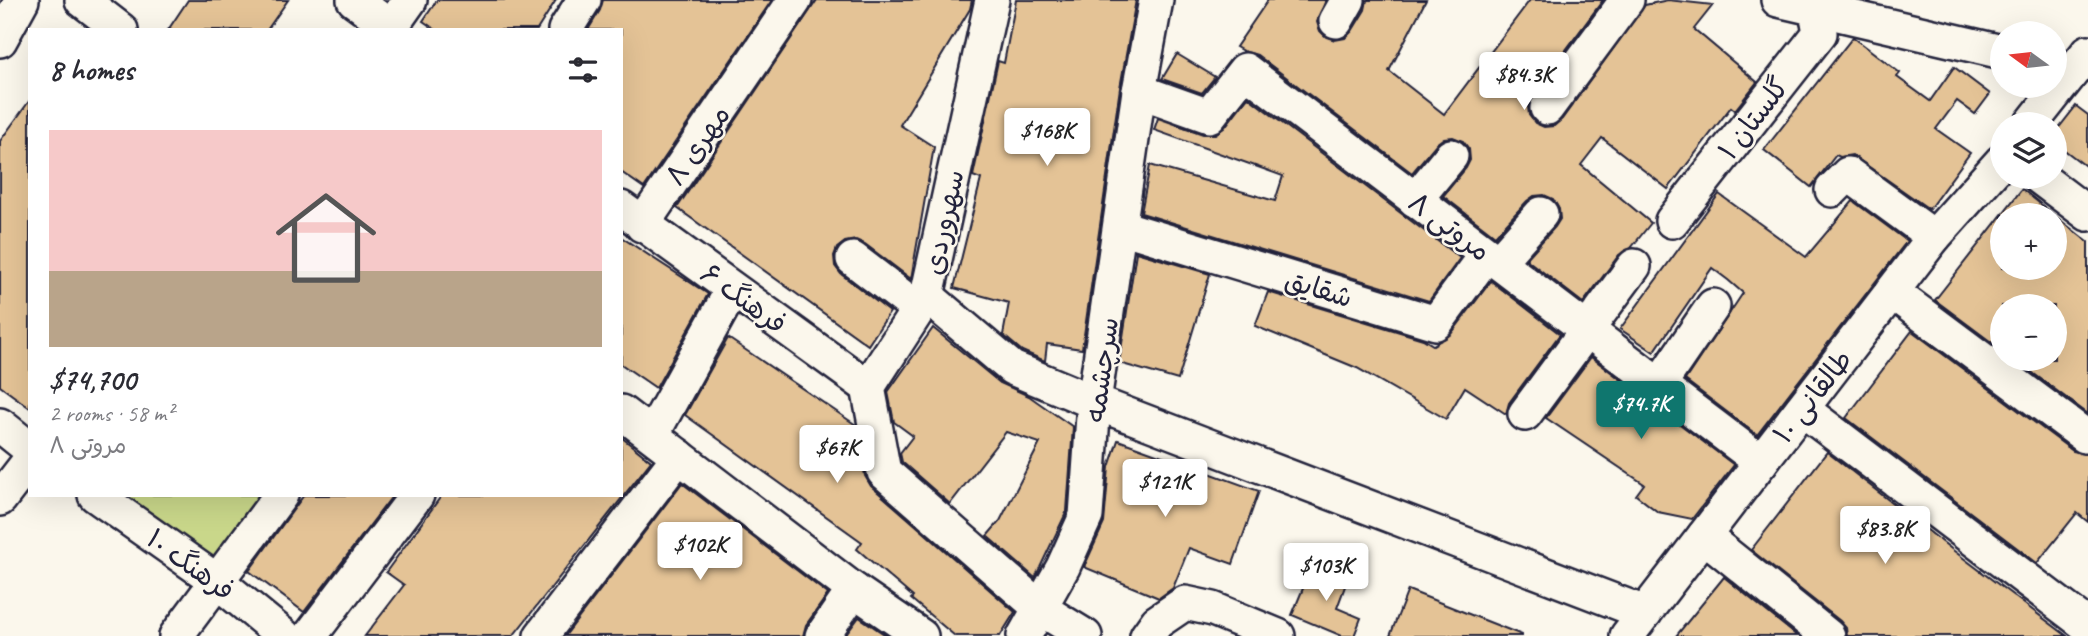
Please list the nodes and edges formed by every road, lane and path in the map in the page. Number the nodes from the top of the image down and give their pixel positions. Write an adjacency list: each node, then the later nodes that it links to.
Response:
1 (22, 0): 16 (street)
2 (82, 0): 12 (street)
3 (354, 0): 13 (street)
4 (410, 0): 14 (street)
5 (584, 0): 15 (street)
6 (796, 0): 29 (street, مهری ۸)
7 (992, 0): 38 (street, سهروردی)
8 (1156, 0): 19 (street, سرچشمه)
9 (1627, 0): 20 (street)
10 (1778, 0): 11 (street)
11 (1819, 5): 17 (street); 30 (street, گلستان ۱)
12 (118, 28)
13 (392, 28)
14 (394, 28)
15 (566, 28)
16 (0, 40)
17 (1990, 49)
18 (2072, 62): 21 (street)
19 (1139, 91): 26 (street, مروتی ۸); 31 (street, سرچشمه)
20 (1547, 108)
21 (2039, 112)
22 (1451, 156): 26 (street)
23 (1990, 174): 32 (street, طالقانی ۱۰)
24 (2055, 189): 28 (street)
25 (1832, 190): 32 (street)
26 (1415, 200): 33 (street, مروتی ۸)
27 (1541, 214): 33 (street)
28 (2088, 214)
29 (632, 216): 36 (street, فرهنگ ۶)
30 (1672, 222)
31 (1121, 227): 33 (street, شقایق); 43 (street, سرچشمه)
32 (1934, 237): 37 (street, طالقانی ۱۰)
33 (1492, 258): 40 (street, مروتی ۸)
34 (853, 259): 38 (street)
35 (1634, 266): 40 (street)
36 (732, 290): 42 (street, فرهنگ ۶); 48 (street)
37 (1892, 292): 44 (street, طالقانی ۱۰); 49 (street)
38 (923, 302): 42 (street, سهروردی); 43 (street)
39 (1713, 306): 41 (street)
40 (1587, 330): 41 (street, مروتی ۸); 46 (street)
41 (1659, 385): 52 (street, مروتی ۸)
42 (868, 387): 61 (street)
43 (1094, 402): 61 (street, سرچشمه); 62 (street)
44 (1802, 409): 52 (street, طالقانی ۱۰); 64 (street)
45 (623, 414): 48 (street)
46 (1525, 414)
47 (0, 425): 50 (street)
48 (652, 436): 51 (street)
49 (2085, 436)
50 (28, 447)
51 (679, 456): 60 (street); 63 (street)
52 (1761, 462): 58 (street, طالقانی ۱۰)
53 (28, 463): 57 (street)
54 (98, 497): 59 (street, فرهنگ ۱۰)
55 (280, 497): 59 (street)
56 (415, 497): 67 (street)
57 (0, 499)
58 (1704, 536): 62 (street, طالقانی ۱۰); 73 (street)
59 (217, 581): 65 (street); 66 (street, فرهنگ ۱۰)
60 (854, 590): 68 (street); 69 (street)
61 (1032, 622): 70 (street)
62 (1636, 624)
63 (548, 626)
64 (2088, 626)
65 (176, 636)
66 (285, 636)
67 (310, 636)
68 (822, 636)
69 (921, 636)
70 (1085, 636)
71 (1147, 636): 72 (street)
72 (1278, 636)
73 (1828, 636)

